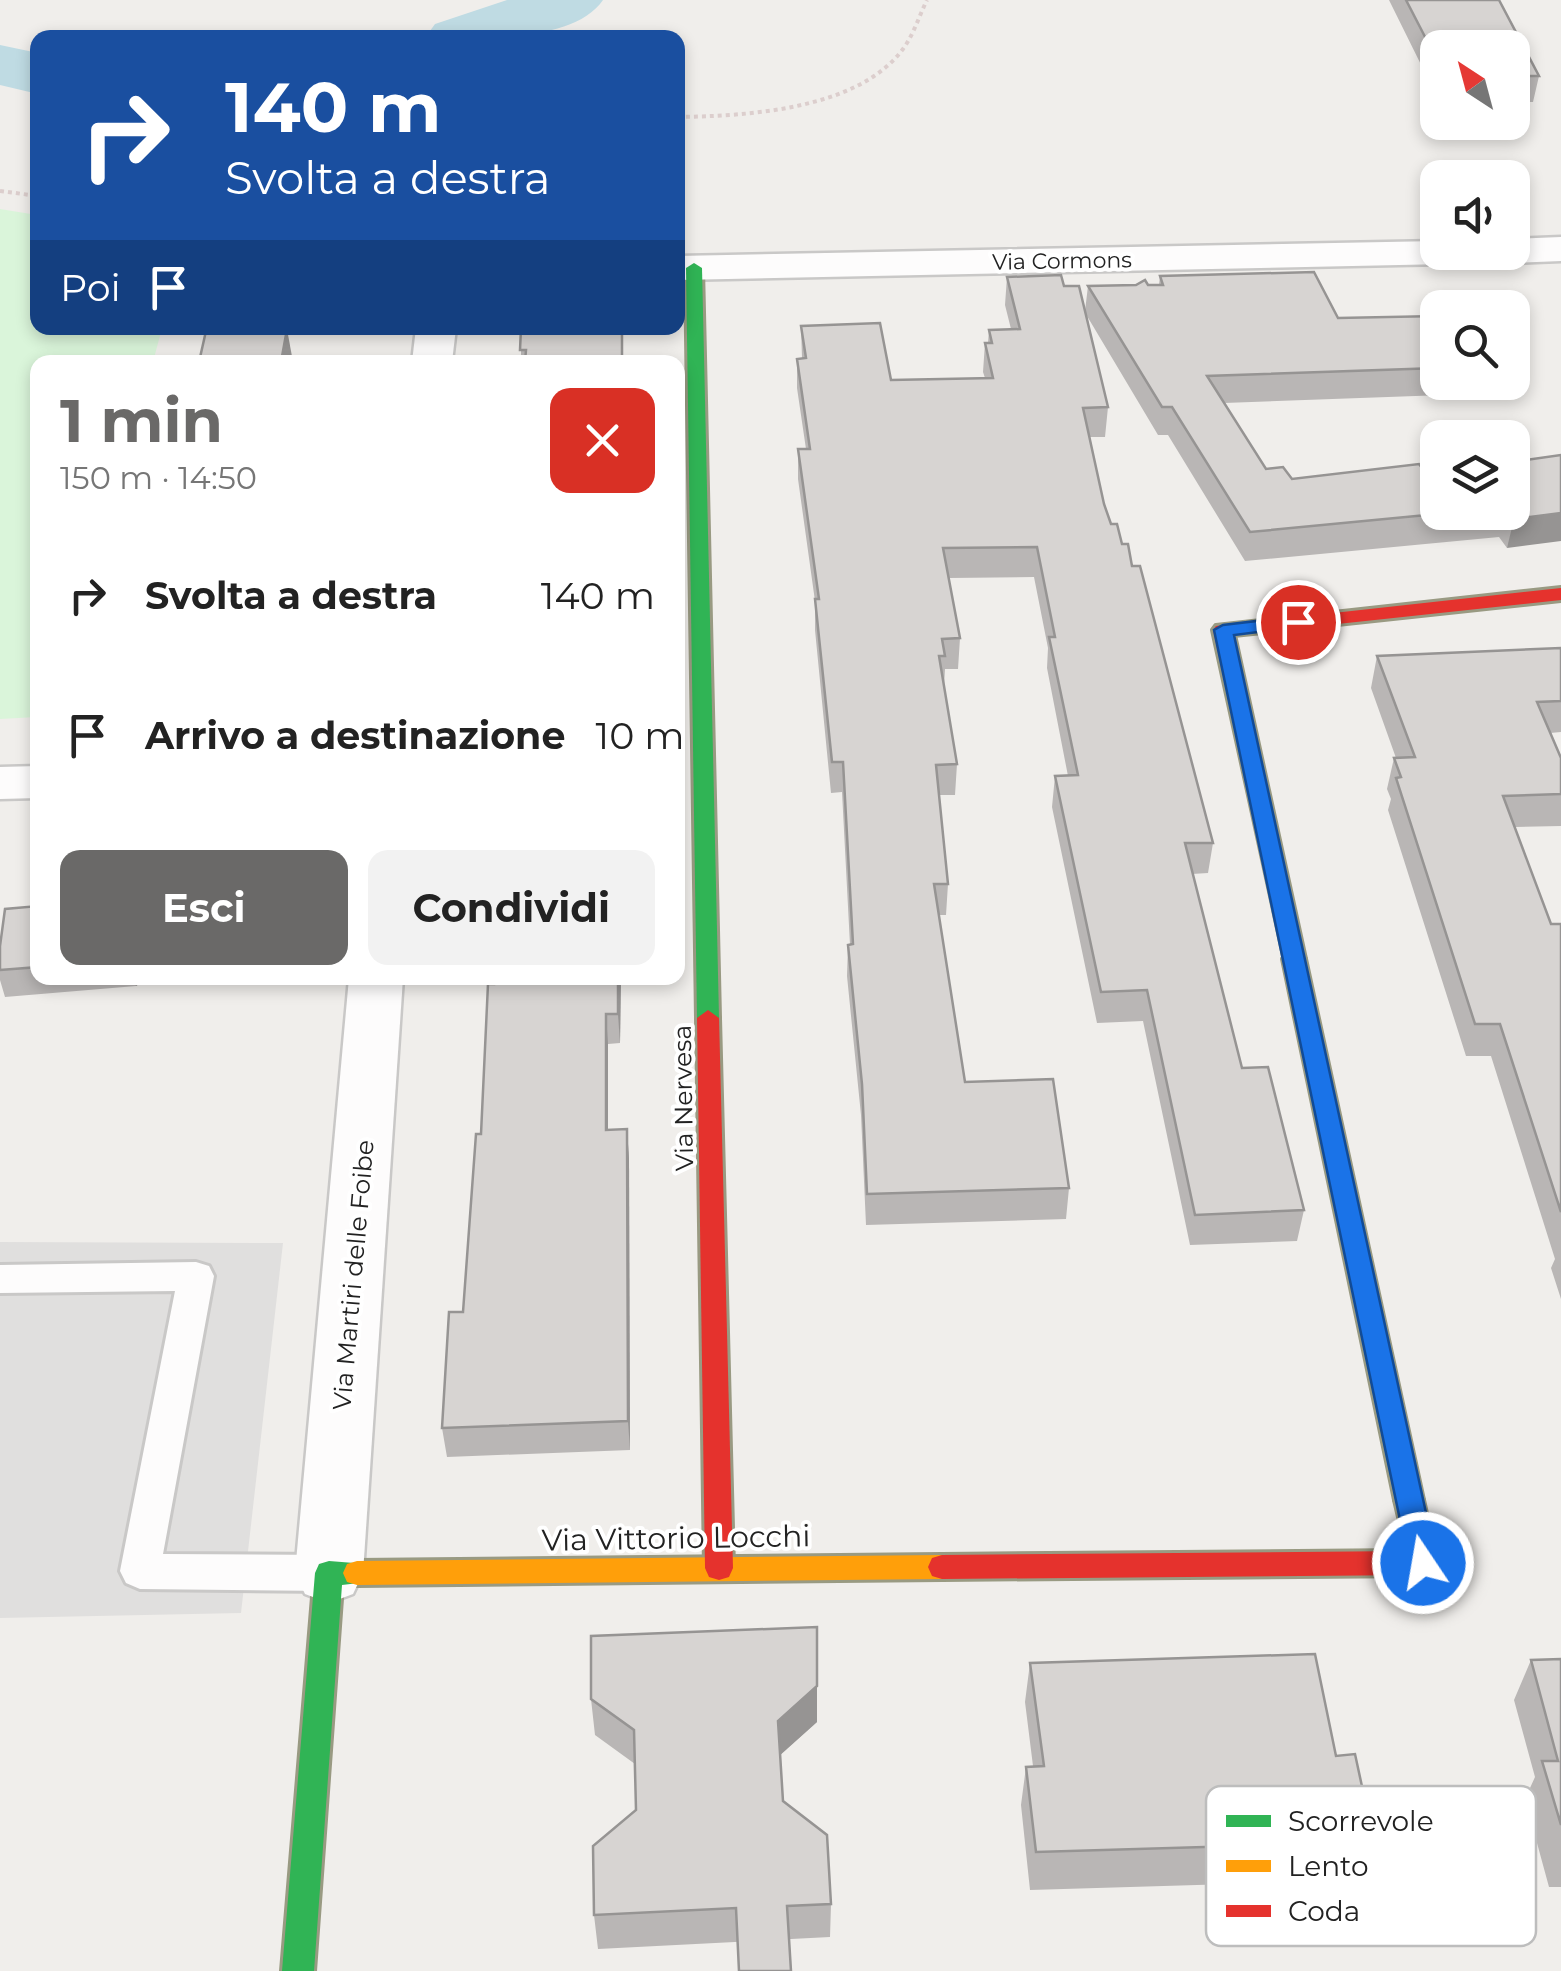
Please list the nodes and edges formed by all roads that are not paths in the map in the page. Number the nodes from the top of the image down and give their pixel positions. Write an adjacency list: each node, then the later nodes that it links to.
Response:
1 (1561, 250): 2 (street)
2 (1530, 251)
3 (1420, 253): 4 (street, Via Cormons)
4 (686, 268): 10 (street, Via Nervesa)
5 (1561, 594): 10 (street, Via Vittorio Locchi)
6 (30, 782): 7 (street)
7 (0, 783)
8 (375, 985): 11 (street, Via Martiri delle Foibe)
9 (0, 1279): 11 (lane)
10 (719, 1568): 11 (street, Via Vittorio Locchi)
11 (330, 1573): 12 (street)
12 (298, 1971)

